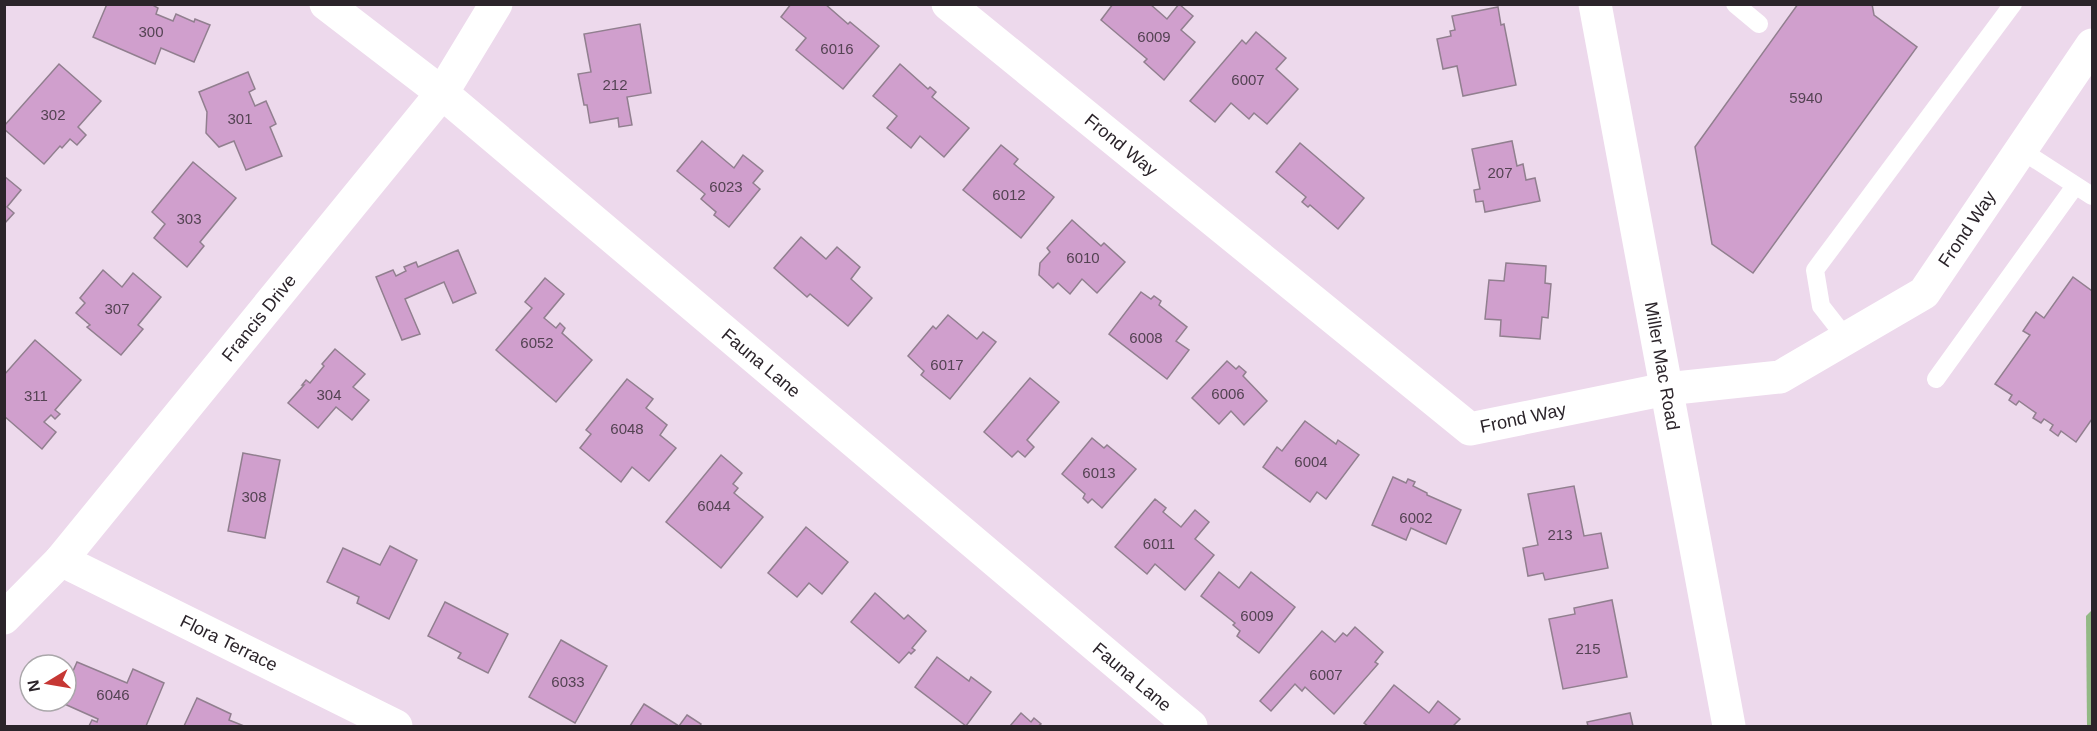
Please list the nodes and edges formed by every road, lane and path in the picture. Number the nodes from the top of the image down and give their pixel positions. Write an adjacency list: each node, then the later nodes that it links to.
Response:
1 (326, 4): 9 (street, Fauna Lane)
2 (496, 4): 9 (street, Francis Drive)
3 (948, 4): 15 (street, Frond Way)
4 (1595, 4): 15 (street, Miller Mac Road)
5 (1734, 4): 7 (lane)
6 (2013, 4): 13 (lane)
7 (1759, 24)
8 (2092, 45): 10 (street, Frond Way)
9 (442, 93): 16 (street, Francis Drive); 19 (street, Fauna Lane)
10 (2021, 150): 11 (lane); 13 (street, Frond Way)
11 (2075, 186): 12 (lane); 14 (lane)
12 (2092, 196)
13 (1846, 338): 15 (street, Frond Way)
14 (1936, 379)
15 (1666, 389): 20 (street, Miller Mac Road)
16 (62, 561): 17 (street, Francis Drive); 18 (street, Flora Terrace)
17 (4, 618)
18 (396, 726)
19 (1191, 726)
20 (1729, 726)

